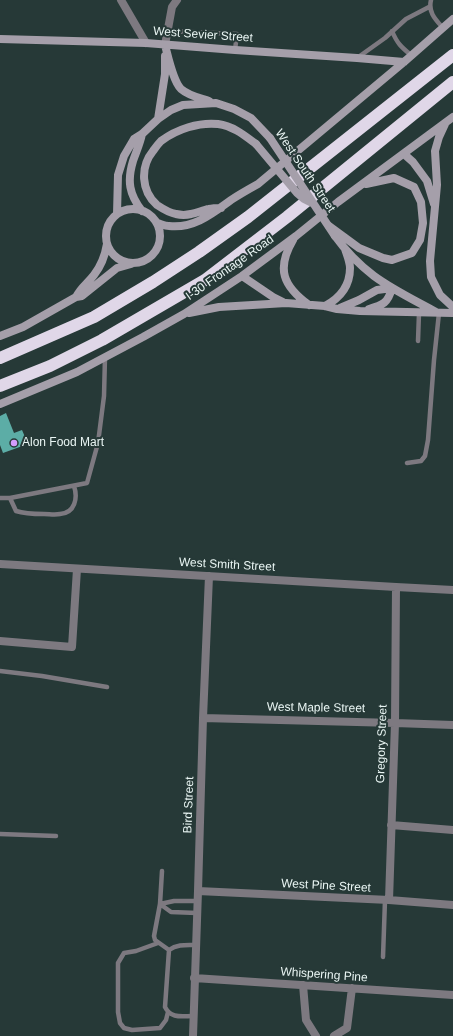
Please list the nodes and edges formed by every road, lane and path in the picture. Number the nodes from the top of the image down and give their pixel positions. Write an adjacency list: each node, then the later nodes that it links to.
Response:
1 (121, 0): 10 (street)
2 (176, 0): 7 (street)
3 (431, 0): 4 (lane)
4 (429, 7): 6 (lane); 8 (lane)
5 (453, 18): 6 (main road)
6 (443, 28): 14 (main road)
7 (168, 31): 11 (street); 12 (lane)
8 (392, 31): 14 (lane); 15 (lane)
9 (0, 39): 10 (main road, West Sevier Street)
10 (146, 43): 11 (main road, West Sevier Street)
11 (165, 45): 12 (main road, West Sevier Street); 18 (main road); 19 (main road)
12 (235, 50): 15 (main road, West Sevier Street)
13 (453, 55): 51 (highway)
14 (411, 56): 16 (main road)
15 (357, 58): 16 (main road, West Sevier Street)
16 (404, 62): 26 (main road)
17 (453, 82): 52 (highway)
18 (216, 103): 19 (main road, West South Street); 24 (main road, West South Street, bridge)
19 (158, 119): 21 (main road, West South Street)
20 (450, 120): 22 (main road, I-30 Frontage Road); 25 (main road)
21 (142, 134): 27 (main road, West South Street); 28 (main road, West South Street)
22 (404, 154): 23 (main road, I-30 Frontage Road); 25 (main road)
23 (363, 184): 30 (main road); 31 (main road, I-30 Frontage Road)
24 (313, 204): 26 (main road, bridge); 30 (main road, West South Street, bridge)
25 (436, 206): 41 (main road)
26 (222, 208): 29 (main road)
27 (142, 211): 28 (main road); 29 (main road)
28 (117, 214): 32 (main road)
29 (157, 223): 34 (main road)
30 (326, 224): 33 (main road, West South Street, bridge)
31 (296, 236): 35 (main road, I-30 Frontage Road); 39 (main road)
32 (107, 244): 34 (main road); 37 (main road)
33 (344, 249): 36 (main road, West South Street); 40 (main road)
34 (131, 264): 37 (main road)
35 (242, 276): 38 (main road, West South Street); 47 (main road, I-30 Frontage Road)
36 (392, 288): 42 (main road); 43 (main road); 44 (main road, West South Street)
37 (76, 297): 48 (main road)
38 (286, 303): 39 (main road, West South Street); 47 (main road, West South Street)
39 (309, 305): 40 (main road, West South Street)
40 (325, 306): 42 (main road, West South Street)
41 (453, 307)
42 (338, 309): 43 (main road, West South Street)
43 (360, 311): 45 (main road, West South Street)
44 (438, 312): 45 (main road, West South Street); 46 (main road, West South Street); 54 (lane)
45 (419, 313): 49 (lane)
46 (453, 313)
47 (184, 314): 50 (main road, I-30 Frontage Road)
48 (0, 336)
49 (418, 341)
50 (105, 357): 53 (main road, I-30 Frontage Road); 55 (lane)
51 (0, 358)
52 (0, 386)
53 (0, 404)
54 (407, 463)
55 (74, 486): 57 (lane); 57 (lane)
56 (0, 498): 57 (lane)
57 (10, 498)
58 (0, 564): 59 (street, West Smith Street)
59 (77, 569): 60 (street, West Smith Street); 63 (street)
60 (209, 576): 61 (street, West Smith Street); 66 (street, Bird Street)
61 (396, 588): 62 (street, West Smith Street); 67 (street, Gregory Street)
62 (453, 590)
63 (0, 641)
64 (0, 671): 65 (lane)
65 (107, 687)
66 (203, 718): 67 (street, West Maple Street); 74 (street, Bird Street)
67 (395, 722): 68 (street, West Maple Street); 69 (street, Gregory Street)
68 (453, 725)
69 (391, 826): 70 (street); 75 (street, Gregory Street)
70 (453, 830)
71 (0, 834): 72 (lane)
72 (56, 836)
73 (162, 871): 77 (lane)
74 (198, 892): 75 (street, West Pine Street); 76 (street, Bird Street)
75 (387, 900): 78 (street, West Pine Street); 83 (lane)
76 (198, 901): 77 (lane); 79 (street, Bird Street)
77 (160, 904): 79 (lane); 80 (lane)
78 (453, 905)
79 (197, 913): 81 (street, Bird Street)
80 (158, 942): 82 (lane); 88 (lane)
81 (196, 944): 82 (lane); 84 (street, Bird Street)
82 (169, 950): 88 (lane)
83 (383, 957)
84 (194, 978): 85 (street, Whispering Pine); 89 (street, Bird Street)
85 (303, 985): 86 (street, Whispering Pine); 91 (street)
86 (352, 988): 87 (street, Whispering Pine); 92 (street)
87 (453, 995)
88 (168, 1012): 89 (lane)
89 (193, 1016): 90 (street, Bird Street)
90 (193, 1036)
91 (316, 1036)
92 (334, 1036)

